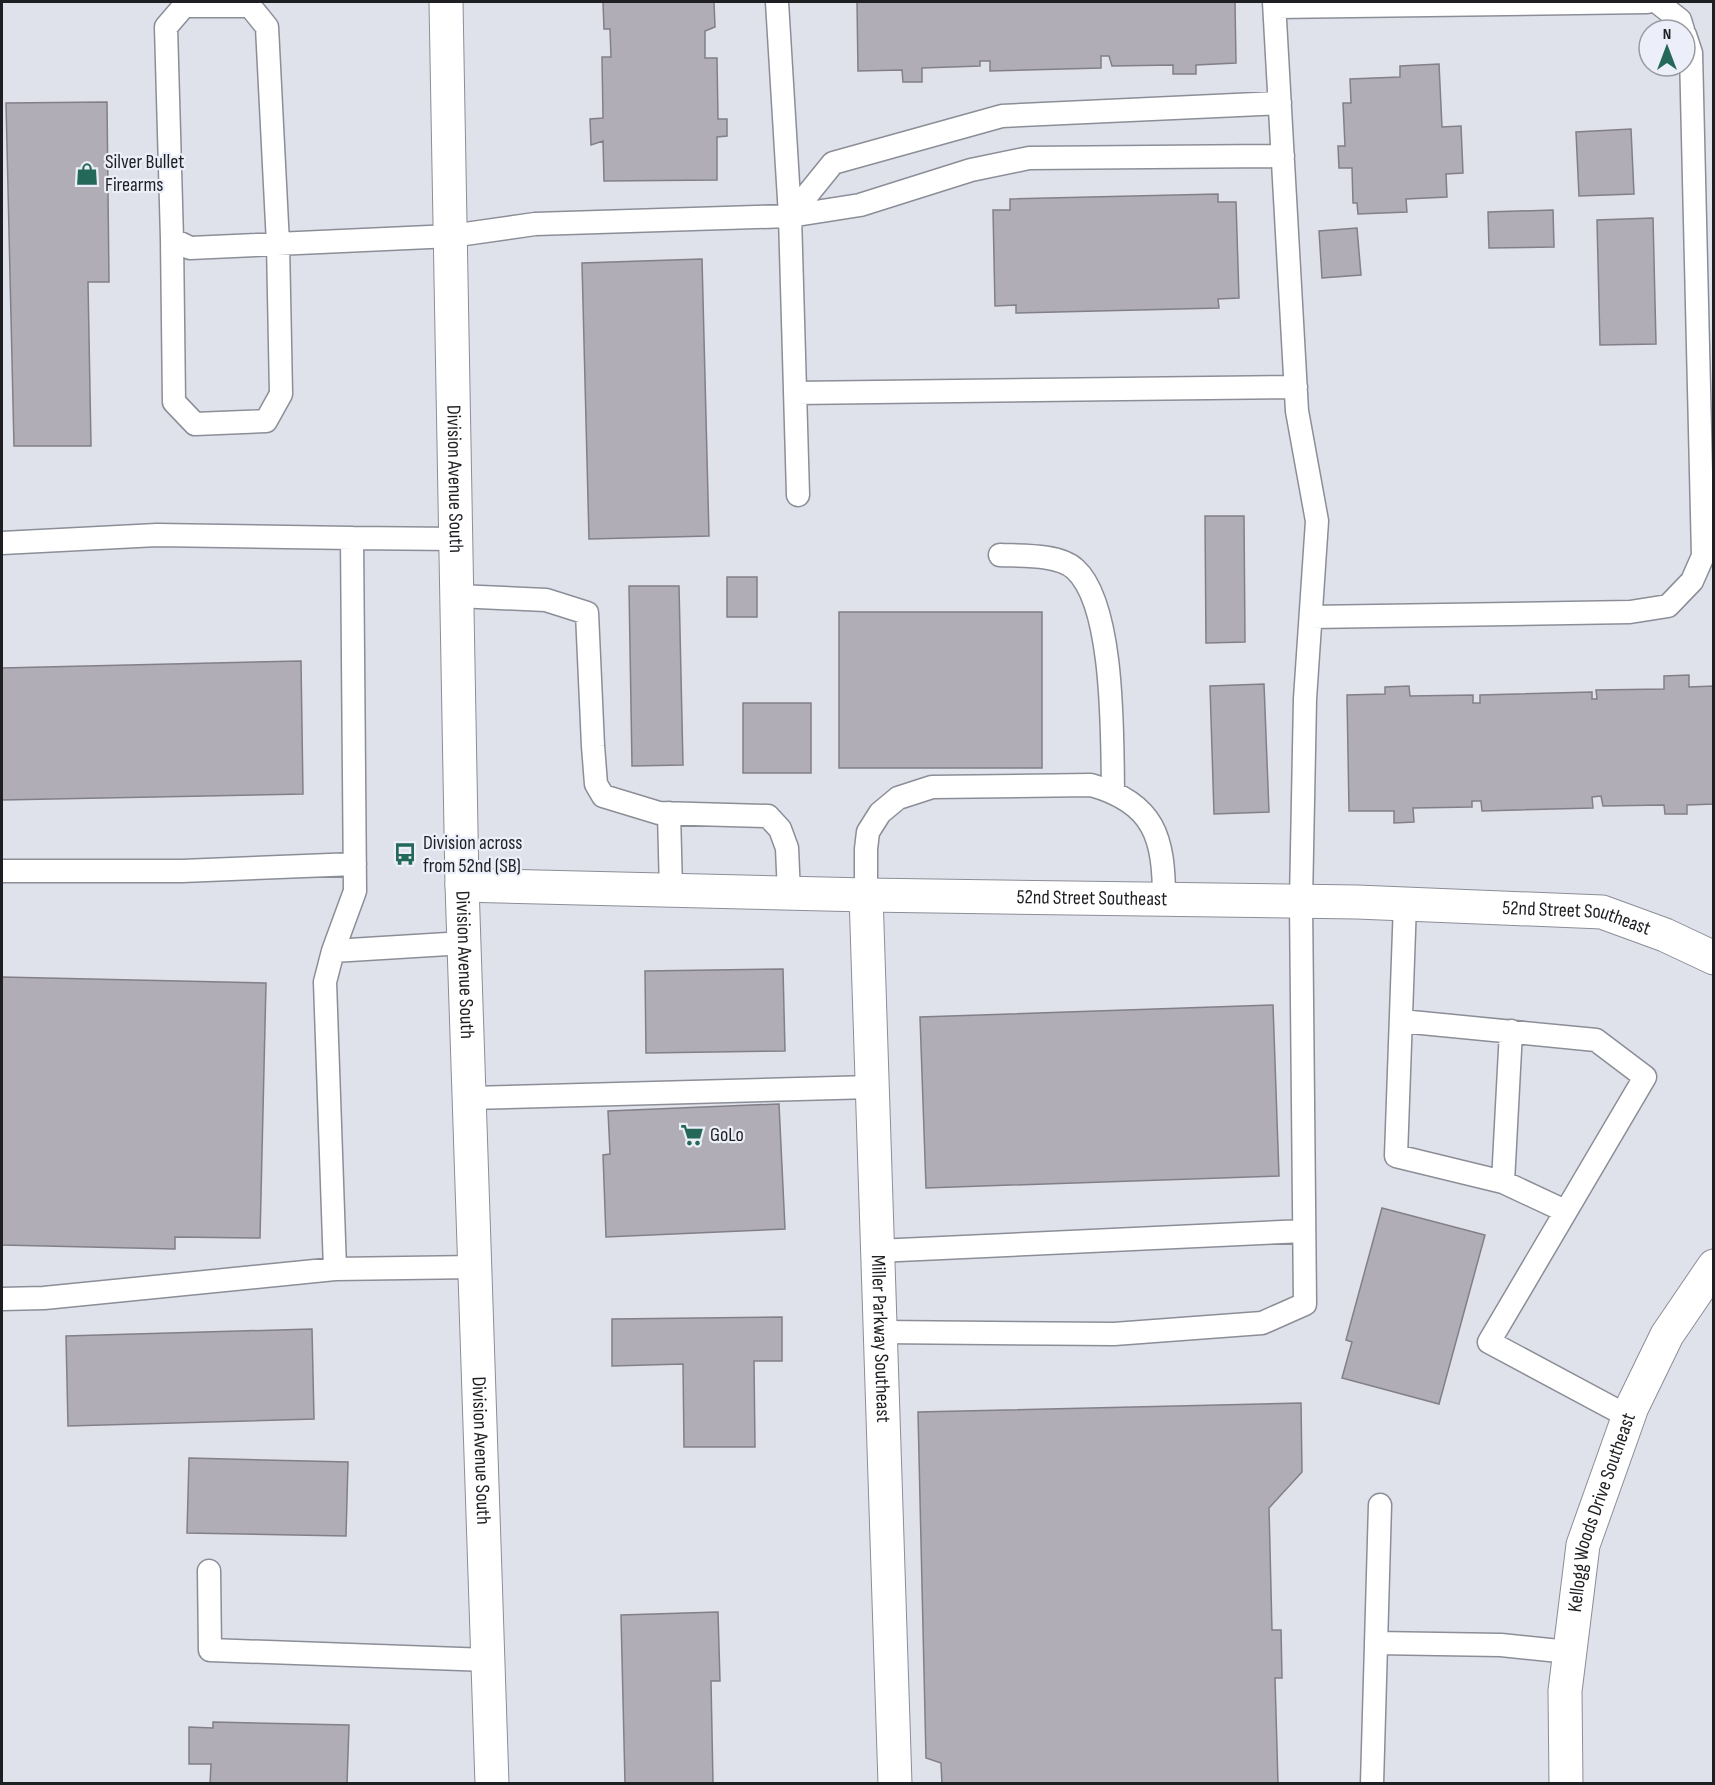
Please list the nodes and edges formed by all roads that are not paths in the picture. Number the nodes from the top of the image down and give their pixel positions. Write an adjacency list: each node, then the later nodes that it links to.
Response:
1 (446, 2): 11 (main road, Division Avenue South)
2 (777, 2): 10 (lane)
3 (1647, 2): 5 (lane)
4 (1657, 2): 6 (lane)
5 (1275, 4): 8 (lane)
6 (1677, 18)
7 (1692, 78): 14 (lane)
8 (1280, 103): 9 (lane); 10 (lane)
9 (1283, 156): 10 (lane); 15 (lane)
10 (790, 216): 11 (lane); 16 (lane)
11 (451, 236): 13 (lane); 19 (main road, Division Avenue South)
12 (172, 238): 13 (lane); 13 (lane); 13 (lane)
13 (278, 244)
14 (1706, 332): 23 (lane)
15 (1296, 387): 16 (lane); 23 (lane)
16 (795, 393): 17 (lane)
17 (798, 495)
18 (352, 538): 19 (lane); 20 (lane); 26 (lane)
19 (456, 539): 22 (main road, Division Avenue South)
20 (2, 543)
21 (1000, 555): 24 (lane)
22 (457, 596): 25 (lane); 28 (main road, Division Avenue South)
23 (1311, 617): 33 (lane)
24 (1113, 792): 31 (lane); 32 (lane)
25 (669, 813): 29 (lane); 30 (lane)
26 (355, 864): 27 (lane); 36 (lane)
27 (2, 871)
28 (462, 885): 29 (main road, 52nd Street Southeast); 35 (main road, Division Avenue South)
29 (671, 891): 30 (main road, 52nd Street Southeast)
30 (789, 894): 31 (main road, 52nd Street Southeast)
31 (866, 896): 32 (main road, 52nd Street Southeast); 40 (main road, Miller Parkway Southeast)
32 (1164, 899): 33 (main road, 52nd Street Southeast)
33 (1301, 901): 34 (main road, 52nd Street Southeast); 44 (lane)
34 (1405, 903): 37 (main road, 52nd Street Southeast); 38 (lane)
35 (464, 943): 36 (lane); 41 (main road, Division Avenue South)
36 (333, 951): 48 (lane)
37 (1713, 958)
38 (1401, 1021): 39 (lane); 42 (lane)
39 (1511, 1031): 42 (lane); 43 (lane)
40 (872, 1087): 41 (lane); 45 (main road, Miller Parkway Southeast)
41 (469, 1098): 47 (main road, Division Avenue South)
42 (1503, 1182): 43 (lane)
43 (1565, 1211): 51 (lane)
44 (1304, 1231): 45 (lane); 50 (lane)
45 (877, 1251): 50 (main road, Miller Parkway Southeast)
46 (1713, 1266): 51 (main road, Kellogg Woods Drive Southeast)
47 (475, 1267): 48 (lane); 56 (main road, Division Avenue South)
48 (335, 1269): 49 (lane)
49 (2, 1299)
50 (880, 1332): 58 (main road, Miller Parkway Southeast)
51 (1629, 1417): 55 (main road, Kellogg Woods Drive Southeast)
52 (1380, 1504): 54 (lane)
53 (209, 1571): 56 (lane)
54 (1376, 1643): 55 (lane); 59 (lane)
55 (1569, 1652): 60 (main road, Kellogg Woods Drive Southeast)
56 (488, 1660): 57 (main road, Division Avenue South)
57 (492, 1784)
58 (895, 1784)
59 (1372, 1784)
60 (1566, 1784)

